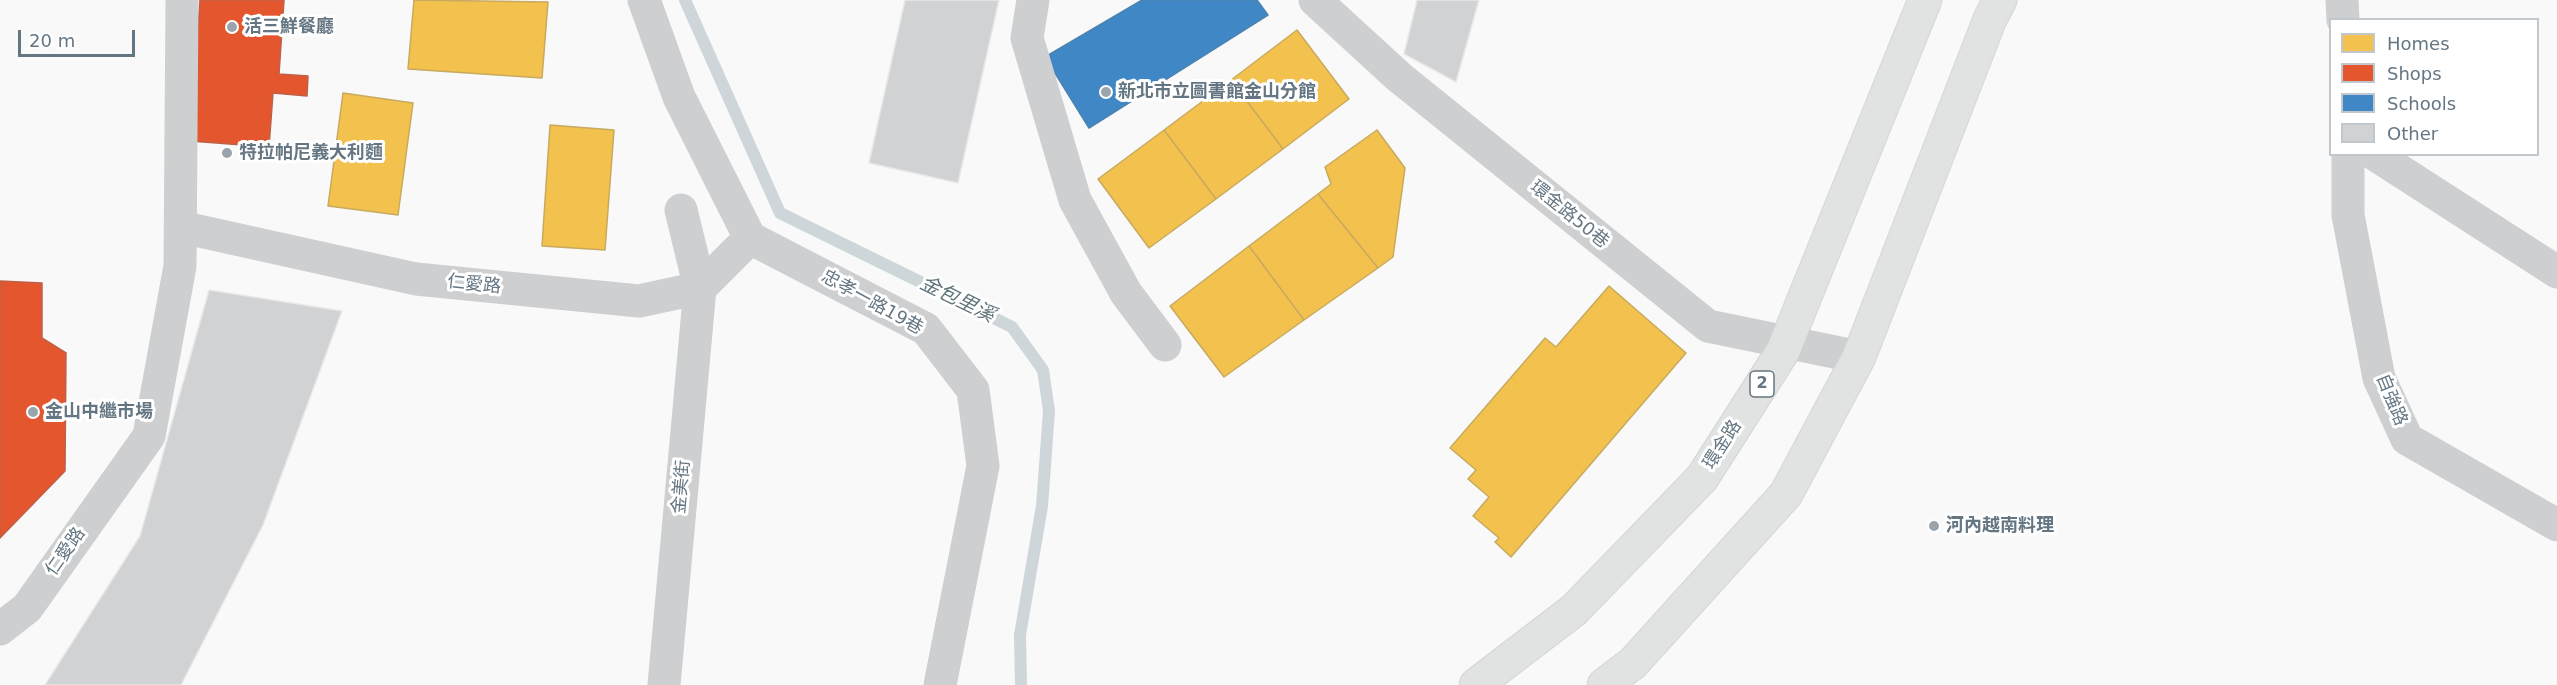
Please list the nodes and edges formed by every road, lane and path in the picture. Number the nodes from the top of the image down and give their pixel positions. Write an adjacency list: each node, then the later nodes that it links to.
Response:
1 (182, 0): 12 (street, 仁愛路)
2 (644, 0): 13 (street)
3 (1034, 0): 17 (street)
4 (1315, 0): 16 (street, 環金路50巷)
5 (1925, 0): 16 (main road, 環金路 / 2)
6 (2000, 0): 18 (main road)
7 (2342, 0): 8 (street)
8 (2343, 18)
9 (2348, 156): 19 (street, 自強路)
10 (2377, 156): 14 (street)
11 (681, 210): 15 (street, 金美街)
12 (180, 227): 15 (street, 仁愛路); 20 (street, 仁愛路)
13 (750, 238): 15 (street); 22 (street, 忠孝一路19巷)
14 (2557, 272)
15 (700, 288): 21 (street, 金美街)
16 (1787, 342): 18 (street, 環金路50巷); 23 (main road, 環金路 / 2)
17 (1165, 345)
18 (1859, 357): 24 (main road)
19 (2557, 525)
20 (0, 629)
21 (664, 685)
22 (940, 685)
23 (1476, 685)
24 (1604, 685)

